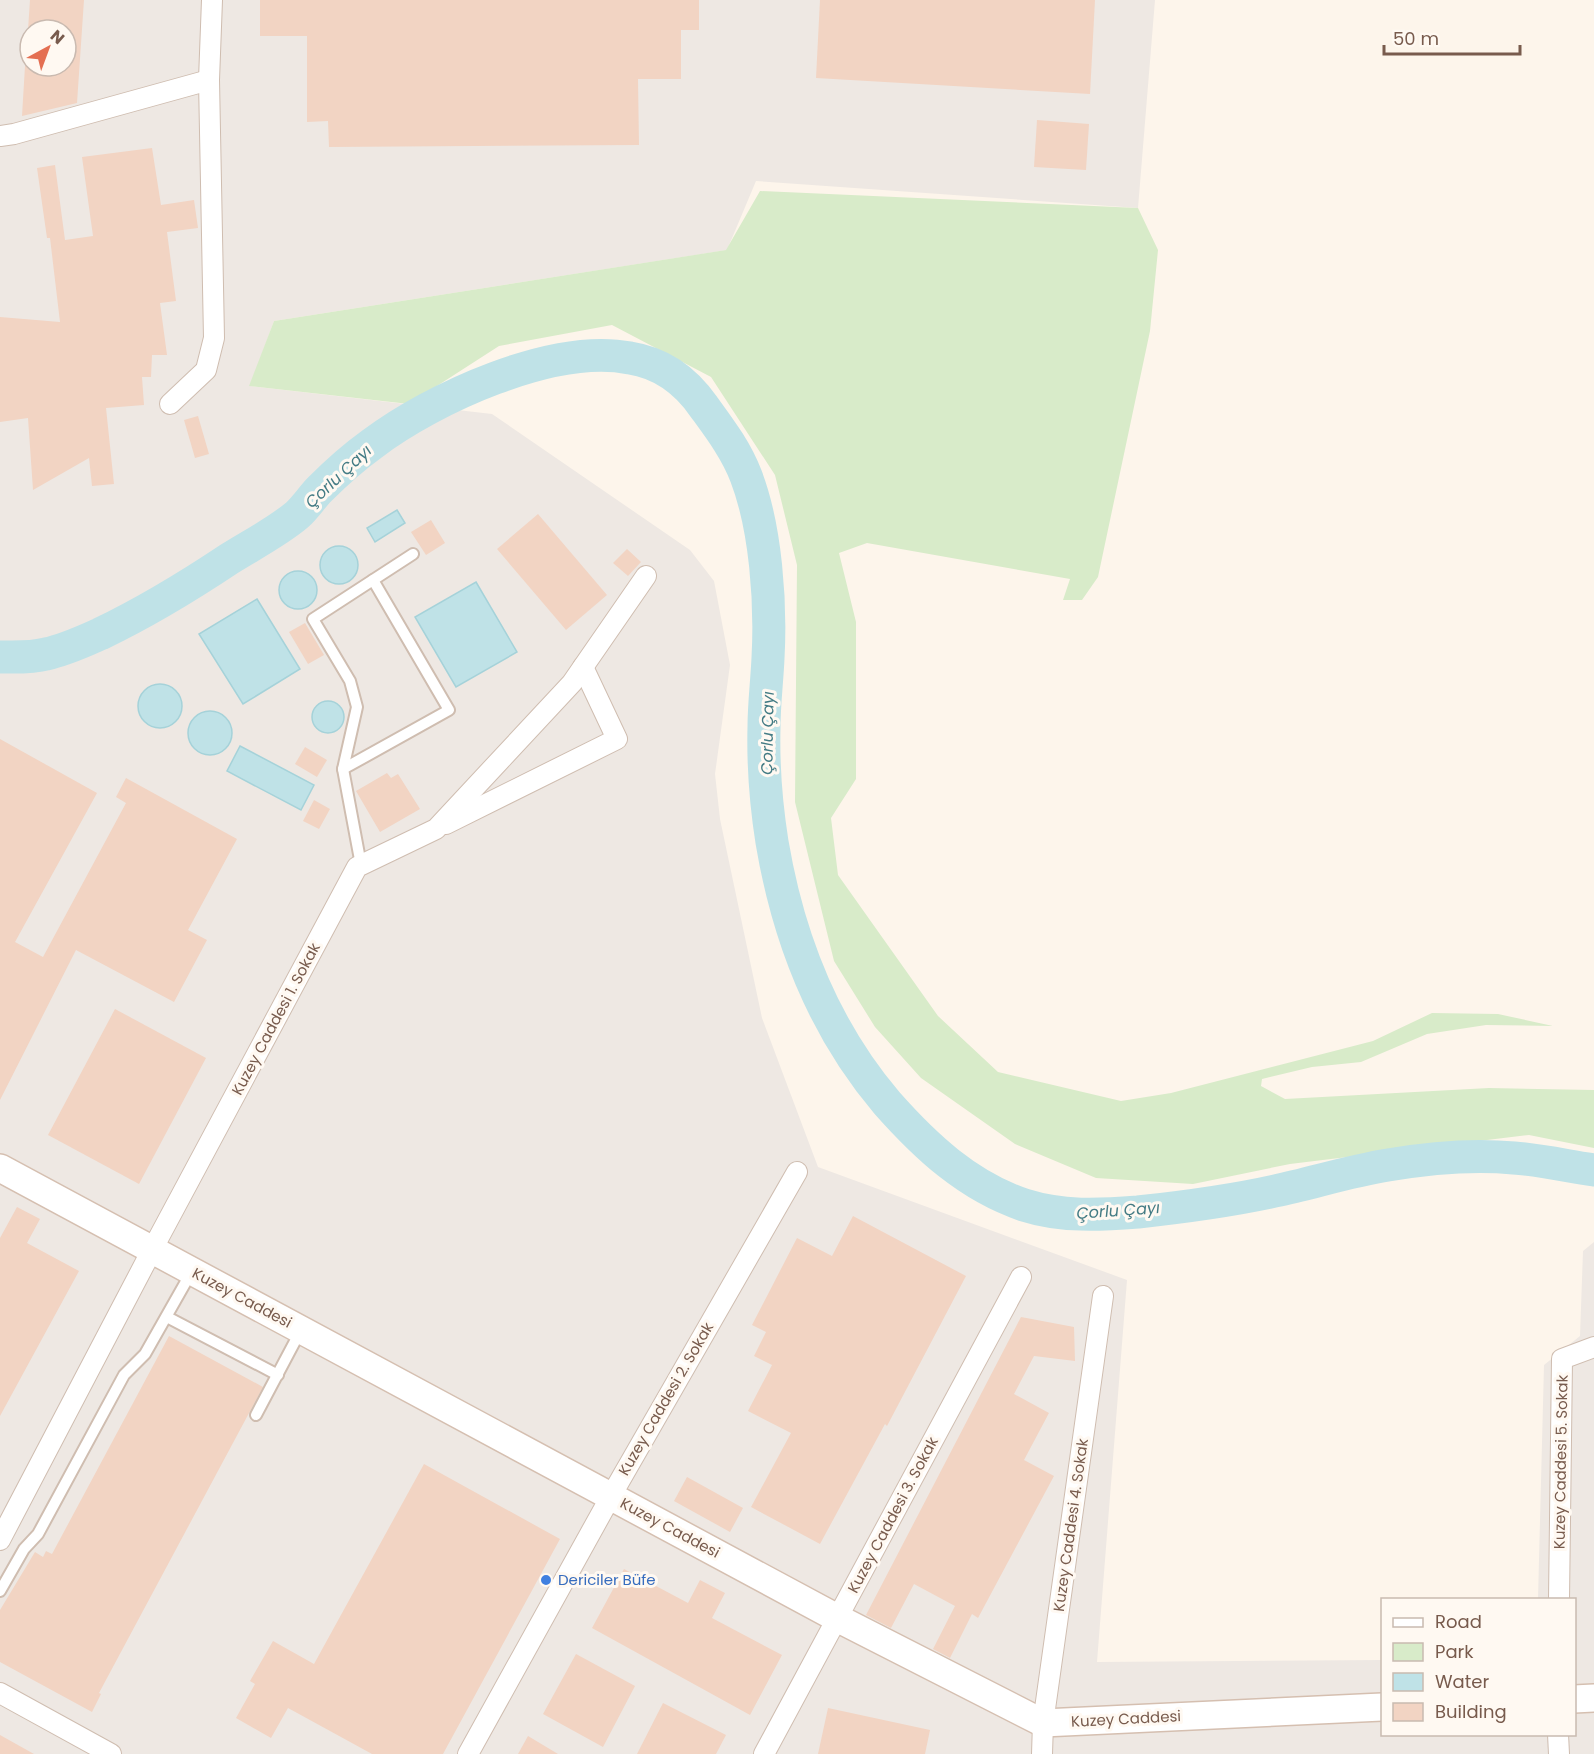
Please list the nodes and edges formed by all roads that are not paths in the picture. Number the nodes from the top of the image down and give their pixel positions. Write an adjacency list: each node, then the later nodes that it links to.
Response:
1 (212, 0): 2 (street)
2 (209, 80): 3 (street); 4 (street)
3 (0, 136)
4 (170, 404)
5 (413, 554): 7 (lane)
6 (646, 576): 8 (street)
7 (373, 580): 9 (lane); 9 (lane)
8 (583, 667): 10 (street); 10 (street)
9 (343, 769): 11 (lane)
10 (436, 829): 11 (street)
11 (361, 865): 14 (street, Kuzey Caddesi 1. Sokak)
12 (0, 1168): 14 (street, Kuzey Caddesi)
13 (797, 1172): 23 (street, Kuzey Caddesi 2. Sokak)
14 (152, 1250): 15 (street, Kuzey Caddesi); 24 (street, Kuzey Caddesi 1. Sokak)
15 (192, 1271): 18 (lane); 19 (street, Kuzey Caddesi)
16 (1021, 1277): 27 (street, Kuzey Caddesi 3. Sokak)
17 (1103, 1296): 32 (street, Kuzey Caddesi 4. Sokak)
18 (166, 1317): 21 (lane); 25 (lane)
19 (301, 1330): 21 (lane); 23 (street, Kuzey Caddesi)
20 (1594, 1347): 26 (street, Kuzey Caddesi 5. Sokak)
21 (278, 1375): 22 (lane)
22 (256, 1416)
23 (611, 1496): 27 (street, Kuzey Caddesi); 35 (street, Kuzey Caddesi 2. Sokak)
24 (0, 1540)
25 (0, 1591)
26 (1559, 1598)
27 (837, 1618): 32 (street, Kuzey Caddesi); 36 (street, Kuzey Caddesi 3. Sokak)
28 (0, 1693): 34 (street)
29 (1594, 1698): 30 (street)
30 (1576, 1699)
31 (1381, 1707): 32 (street, Kuzey Caddesi)
32 (1043, 1723): 37 (street, Kuzey Caddesi 4. Sokak)
33 (1558, 1736): 38 (street)
34 (111, 1754)
35 (468, 1754)
36 (764, 1754)
37 (1042, 1754)
38 (1559, 1754)

